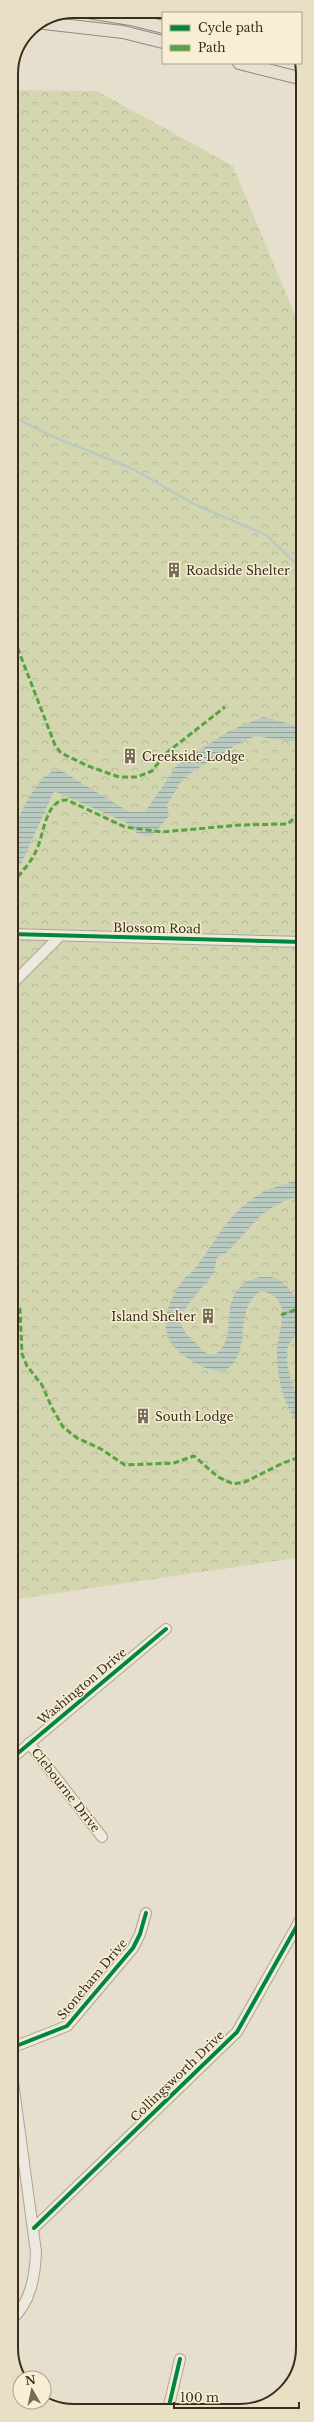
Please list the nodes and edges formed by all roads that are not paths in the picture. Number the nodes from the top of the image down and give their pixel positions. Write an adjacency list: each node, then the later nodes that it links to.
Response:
1 (125, 18): 3 (main road)
2 (49, 24): 4 (main road)
3 (162, 27)
4 (162, 42)
5 (243, 64): 6 (main road)
6 (296, 77)
7 (18, 934): 8 (street, Blossom Road)
8 (60, 936): 9 (street, Blossom Road); 10 (street)
9 (296, 942)
10 (18, 978)
11 (166, 1629): 12 (street, Washington Drive)
12 (29, 1743): 13 (street, Washington Drive); 14 (street, Clebourne Drive)
13 (18, 1753)
14 (102, 1837)
15 (146, 1913): 17 (street, Stoneham Drive)
16 (296, 1927): 19 (street, Collingsworth Drive)
17 (18, 2045)
18 (18, 2116): 19 (street)
19 (34, 2228): 20 (street)
20 (18, 2312)
21 (180, 2359): 22 (street)
22 (169, 2404)

